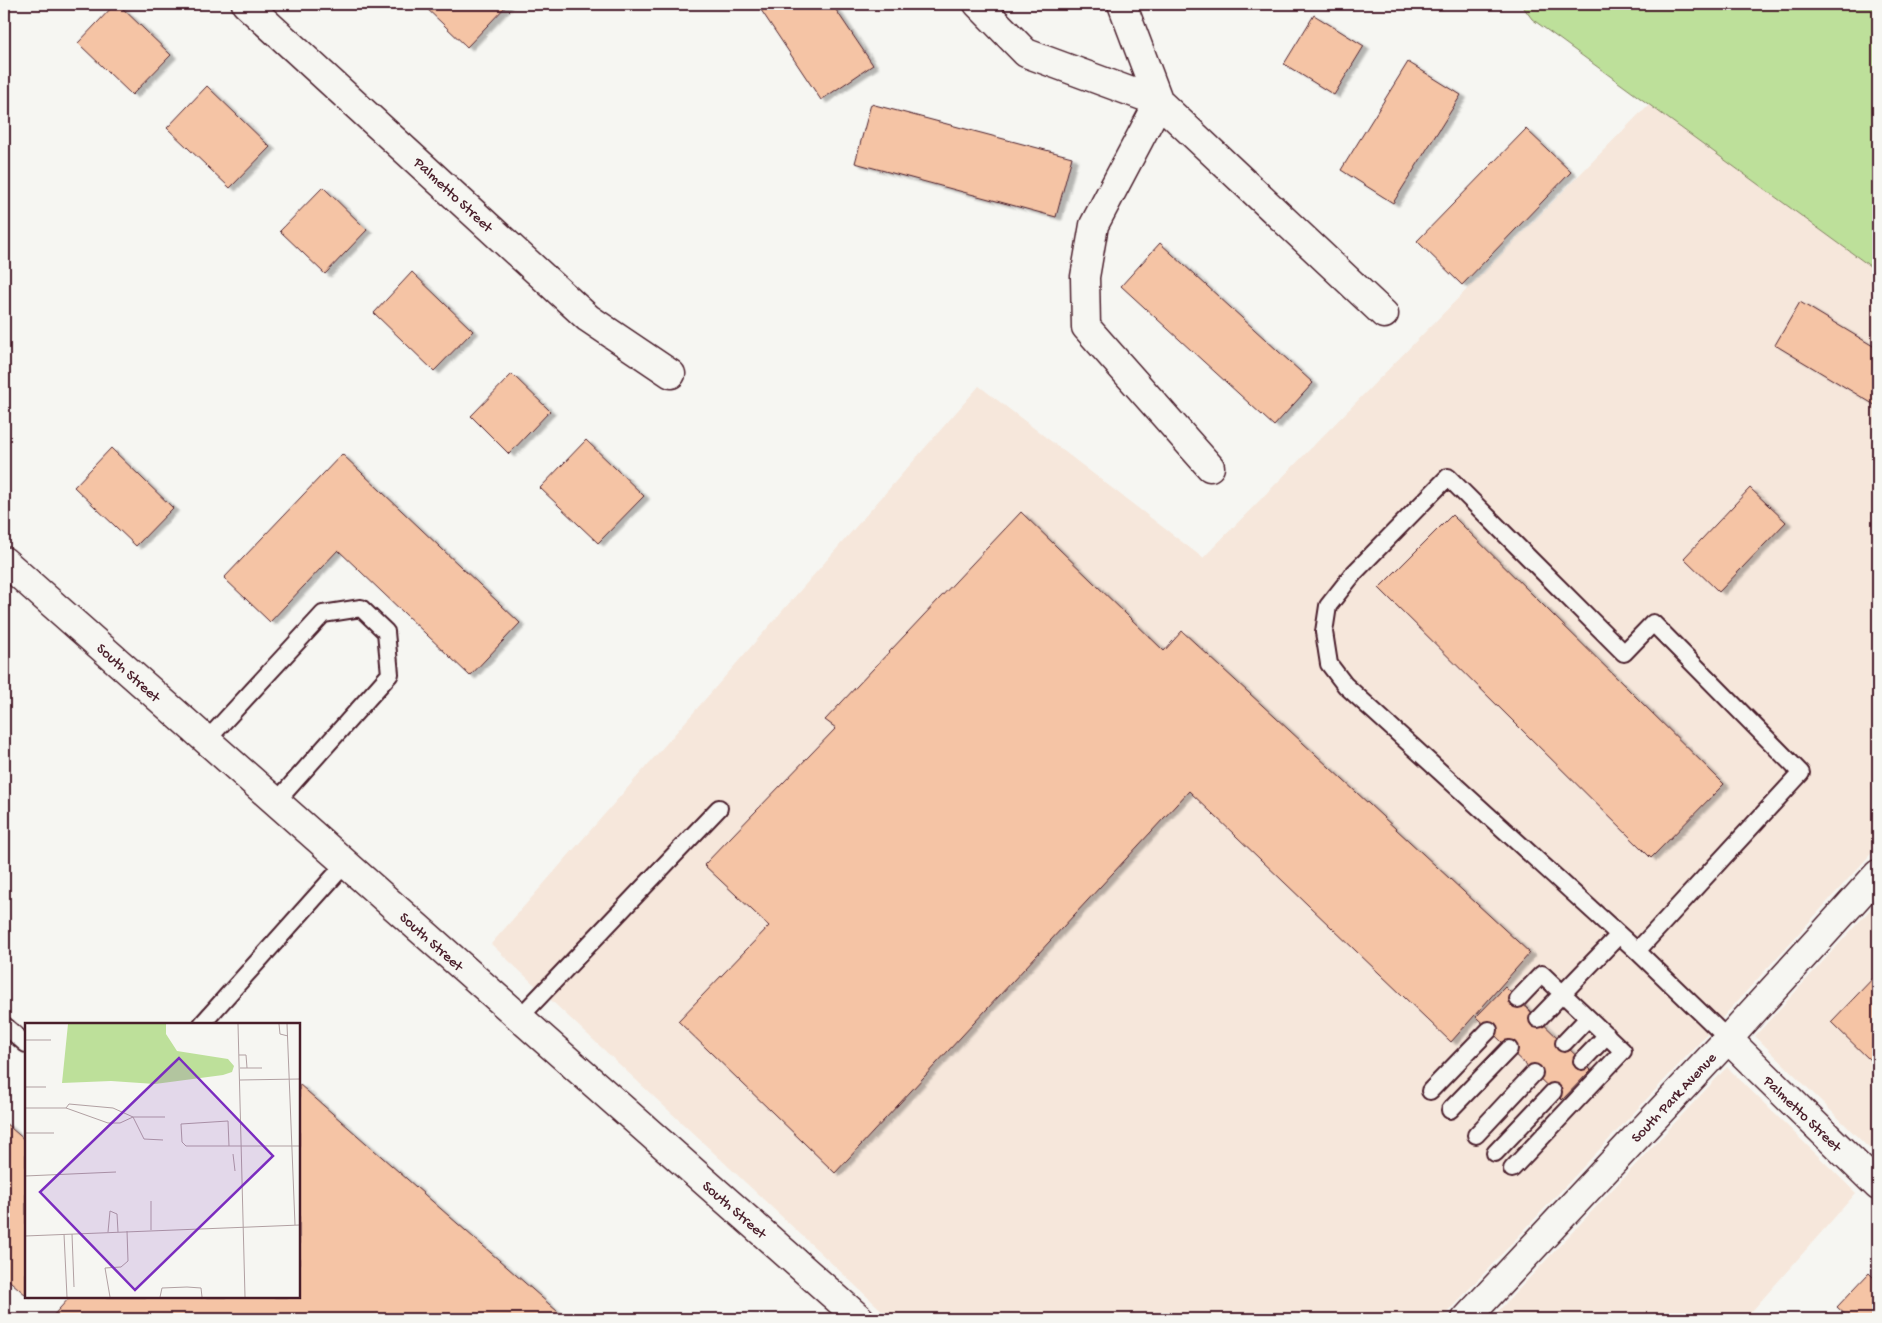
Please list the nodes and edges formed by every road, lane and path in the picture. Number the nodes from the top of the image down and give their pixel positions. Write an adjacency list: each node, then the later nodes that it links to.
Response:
1 (246, 4): 6 (street, Palmetto Street)
2 (978, 4): 4 (street)
3 (1122, 4): 4 (street)
4 (1159, 102): 5 (street); 7 (street)
5 (1384, 314)
6 (670, 374)
7 (1210, 467)
8 (4, 561): 9 (street, South Street)
9 (206, 741): 10 (street, South Street); 10 (lane)
10 (276, 802): 12 (street, South Street)
11 (720, 808): 18 (lane)
12 (345, 864): 18 (street, South Street); 21 (lane)
13 (1878, 874): 25 (street, South Park Avenue)
14 (1619, 935): 15 (lane); 15 (lane); 16 (lane)
15 (1637, 951): 25 (lane)
16 (1562, 993): 17 (lane); 19 (lane); 20 (lane)
17 (1518, 999)
18 (519, 1018): 38 (street, South Street)
19 (1588, 1018): 24 (lane); 27 (lane)
20 (1538, 1019)
21 (203, 1023)
22 (4, 1025): 26 (lane)
23 (1489, 1030): 31 (lane)
24 (1607, 1035): 29 (lane); 36 (lane)
25 (1728, 1039): 37 (street, Palmetto Street); 39 (street, South Park Avenue)
26 (25, 1043)
27 (1564, 1043)
28 (1509, 1049): 33 (lane)
29 (1582, 1061)
30 (1534, 1073): 34 (lane)
31 (1430, 1091)
32 (1553, 1092): 35 (lane)
33 (1450, 1110)
34 (1476, 1135)
35 (1495, 1152)
36 (1512, 1169)
37 (1878, 1186)
38 (860, 1319)
39 (1466, 1319)

